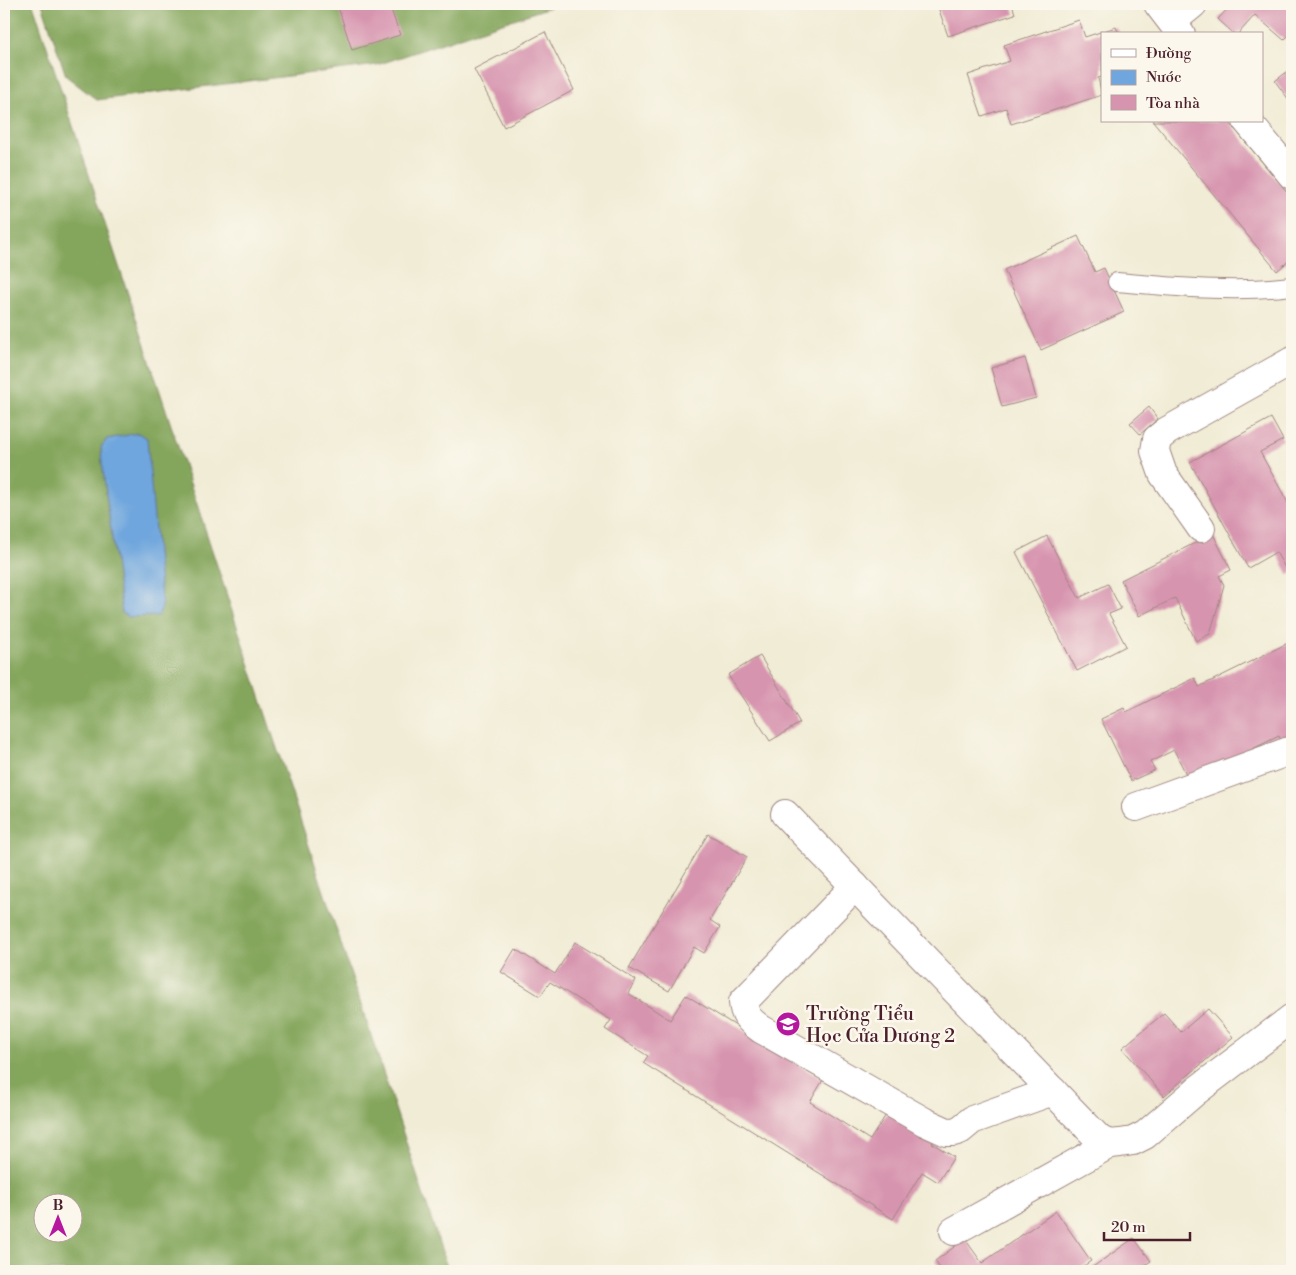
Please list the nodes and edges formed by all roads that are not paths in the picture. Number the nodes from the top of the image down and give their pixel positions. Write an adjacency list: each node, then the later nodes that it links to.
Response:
1 (1193, 4): 2 (street)
2 (1170, 19)
3 (1248, 122): 4 (street)
4 (1292, 175)
5 (1117, 282): 6 (lane)
6 (1292, 286)
7 (1292, 361): 8 (street)
8 (1201, 528)
9 (1292, 750): 10 (street)
10 (1136, 807)
11 (785, 814): 12 (street)
12 (855, 886): 14 (street); 14 (street)
13 (1292, 1018): 15 (street)
14 (1053, 1090): 15 (street)
15 (1110, 1144): 16 (street)
16 (954, 1231)

